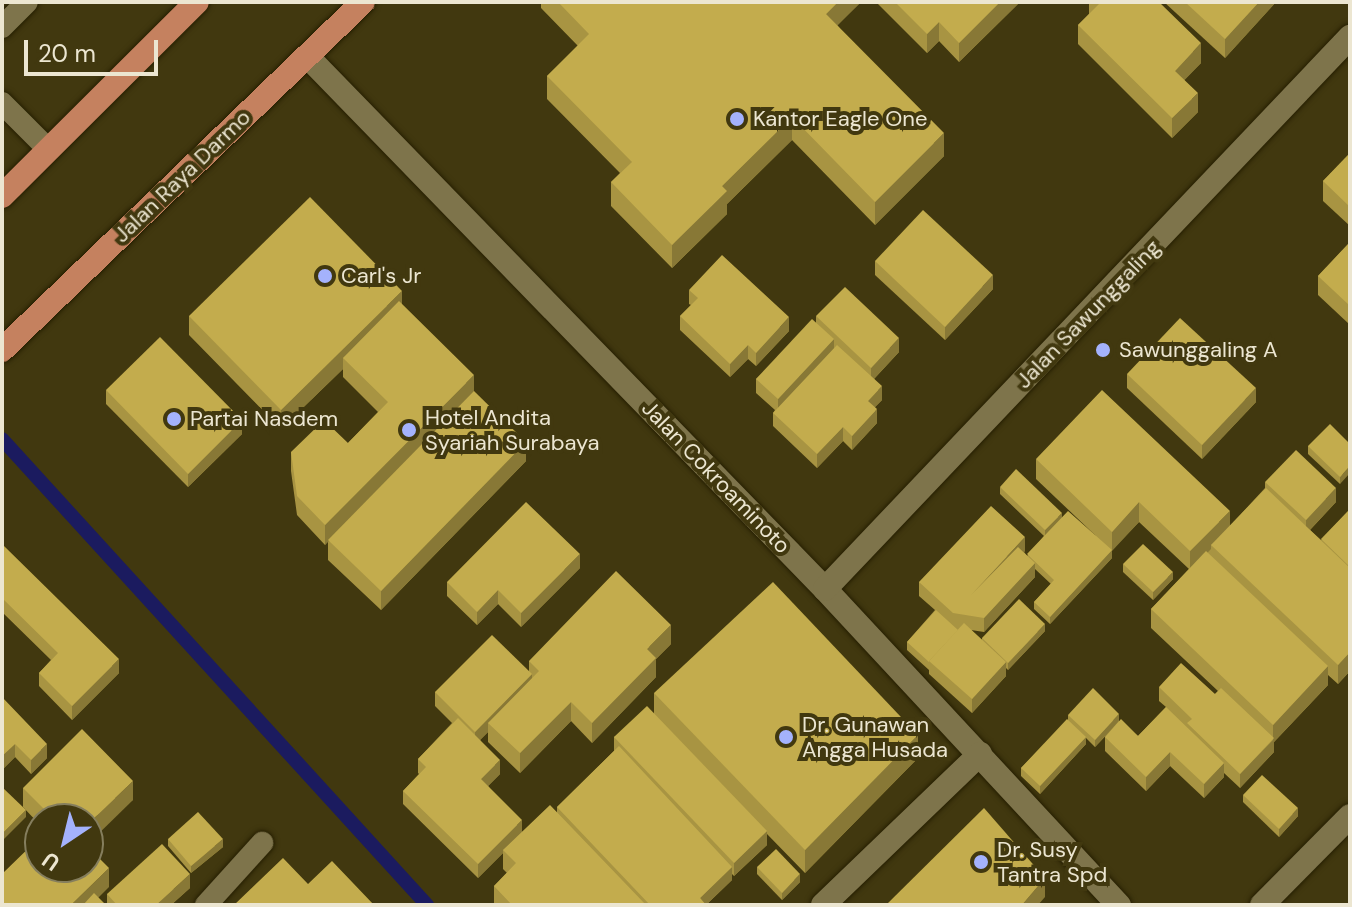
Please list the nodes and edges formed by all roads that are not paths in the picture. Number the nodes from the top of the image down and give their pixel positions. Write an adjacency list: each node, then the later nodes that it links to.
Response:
1 (27, 2): 4 (lane)
2 (197, 2): 8 (main road)
3 (363, 2): 6 (main road, Jalan Raya Darmo)
4 (2, 27)
5 (1350, 37): 11 (street, Jalan Sawunggaling)
6 (307, 56): 10 (main road, Jalan Raya Darmo); 11 (street, Jalan Cokroaminoto)
7 (2, 103): 8 (lane)
8 (48, 149): 9 (main road)
9 (2, 196)
10 (2, 350)
11 (825, 589): 12 (street, Jalan Cokroaminoto)
12 (980, 754): 16 (street); 17 (street, Jalan Cokroaminoto)
13 (1350, 816): 18 (street)
14 (262, 843): 15 (lane)
15 (206, 905)
16 (823, 905)
17 (1119, 905)
18 (1262, 905)

